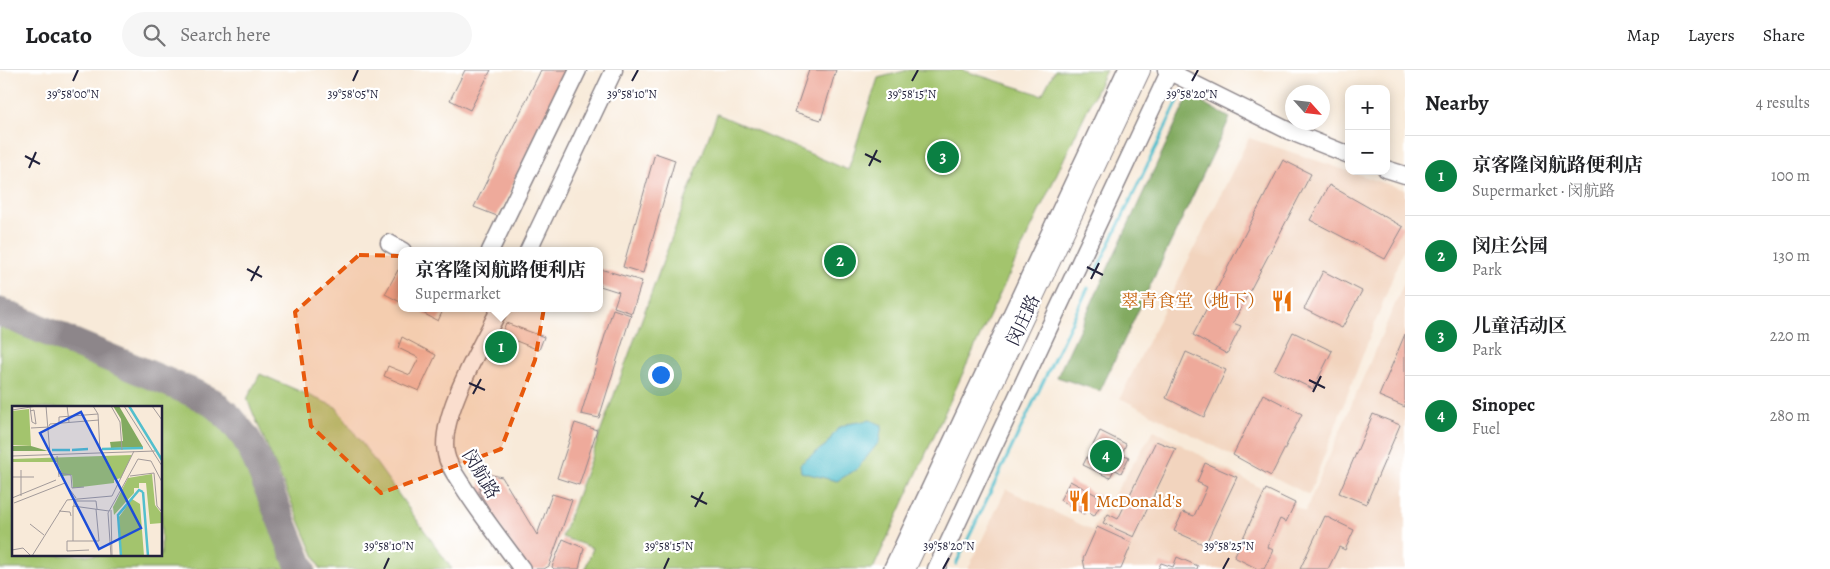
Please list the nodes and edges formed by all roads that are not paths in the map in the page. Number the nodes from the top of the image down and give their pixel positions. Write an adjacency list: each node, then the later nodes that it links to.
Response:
1 (578, 70): 9 (street)
2 (614, 70): 10 (street)
3 (1126, 70): 12 (street, 闵庄路)
4 (1140, 70): 12 (main road, 闵庄路)
5 (1165, 70): 6 (street); 12 (main road, 闵庄路)
6 (1345, 153)
7 (1390, 170): 8 (street)
8 (1405, 175)
9 (492, 247)
10 (530, 247)
11 (498, 312): 13 (street, 闵航路)
12 (1006, 371): 14 (street, 闵庄路); 15 (main road, 闵庄路); 16 (main road, 闵庄路); 17 (street, 闵庄路)
13 (522, 569)
14 (892, 569)
15 (905, 569)
16 (920, 569)
17 (936, 569)

